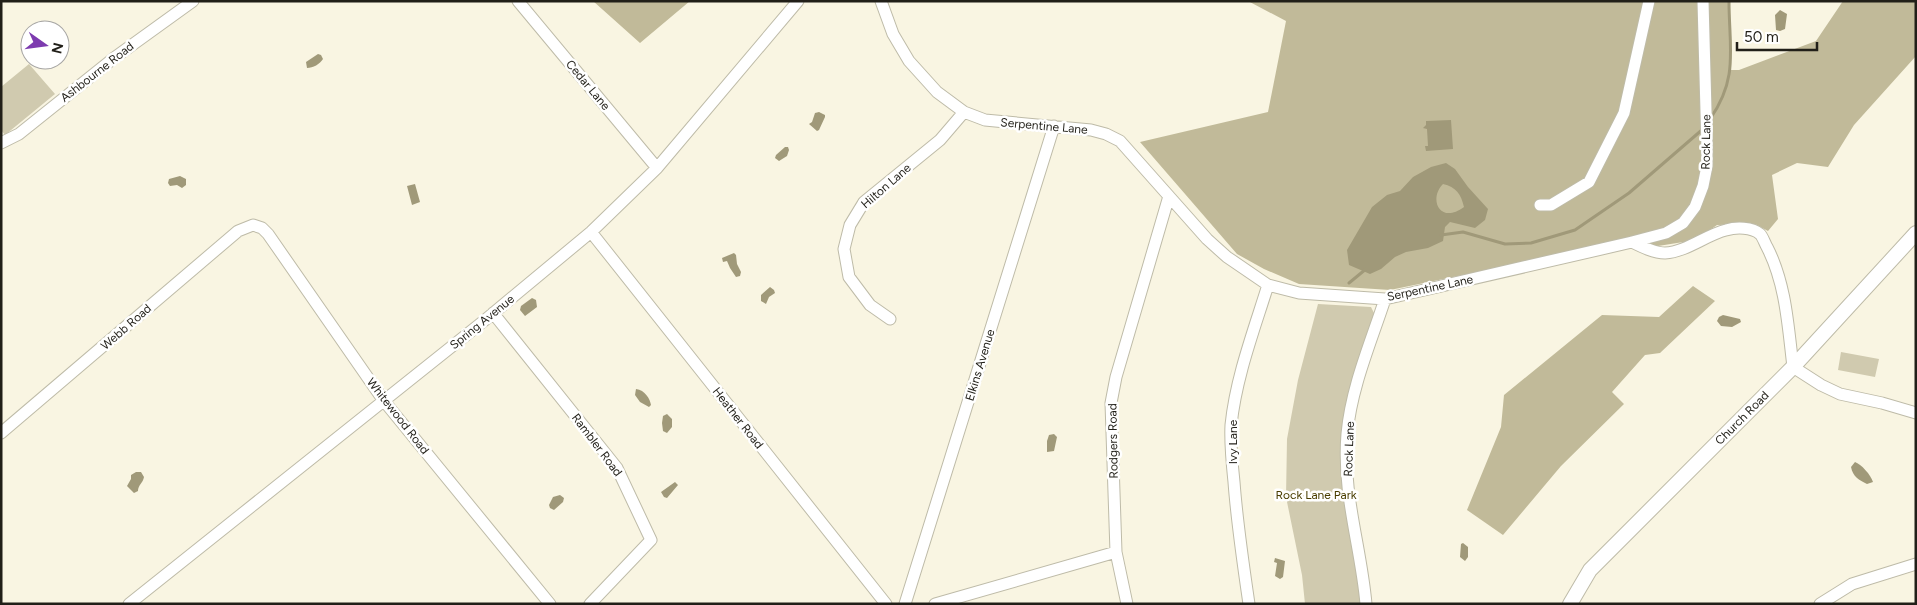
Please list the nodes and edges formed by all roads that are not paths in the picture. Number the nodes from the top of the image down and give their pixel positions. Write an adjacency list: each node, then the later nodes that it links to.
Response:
1 (193, 1): 9 (street, Ashbourne Road)
2 (518, 1): 10 (street, Cedar Lane)
3 (798, 1): 10 (street, Spring Avenue)
4 (881, 1): 7 (street, Serpentine Lane)
5 (1649, 1): 12 (street)
6 (1703, 1): 16 (street, Rock Lane)
7 (964, 112): 8 (street, Serpentine Lane); 20 (street, Hilton Lane)
8 (1054, 126): 11 (street, Serpentine Lane); 31 (street, Elkins Avenue)
9 (1, 143)
10 (657, 168): 14 (street, Spring Avenue)
11 (1169, 196): 17 (street, Serpentine Lane); 25 (street, Rodgers Road)
12 (1540, 205)
13 (253, 224): 22 (street, Whitewood Road); 24 (street, Webb Road)
14 (591, 232): 19 (street, Spring Avenue); 30 (street, Heather Road)
15 (1916, 233): 21 (main road, Church Road)
16 (1632, 242): 18 (street, Serpentine Lane); 21 (street)
17 (1268, 284): 18 (street, Serpentine Lane); 34 (street, Ivy Lane)
18 (1385, 298): 35 (street, Rock Lane)
19 (493, 313): 22 (street, Spring Avenue); 29 (street, Rambler Road)
20 (890, 319)
21 (1793, 367): 23 (street); 36 (main road, Church Road)
22 (384, 401): 27 (street, Spring Avenue); 28 (street, Whitewood Road)
23 (1916, 413)
24 (1, 433)
25 (1116, 552): 32 (street); 33 (street, Rodgers Road)
26 (1916, 564): 37 (street)
27 (129, 604)
28 (550, 604)
29 (590, 604)
30 (886, 604)
31 (905, 604)
32 (935, 604)
33 (1126, 604)
34 (1249, 604)
35 (1366, 604)
36 (1570, 604)
37 (1820, 604)

